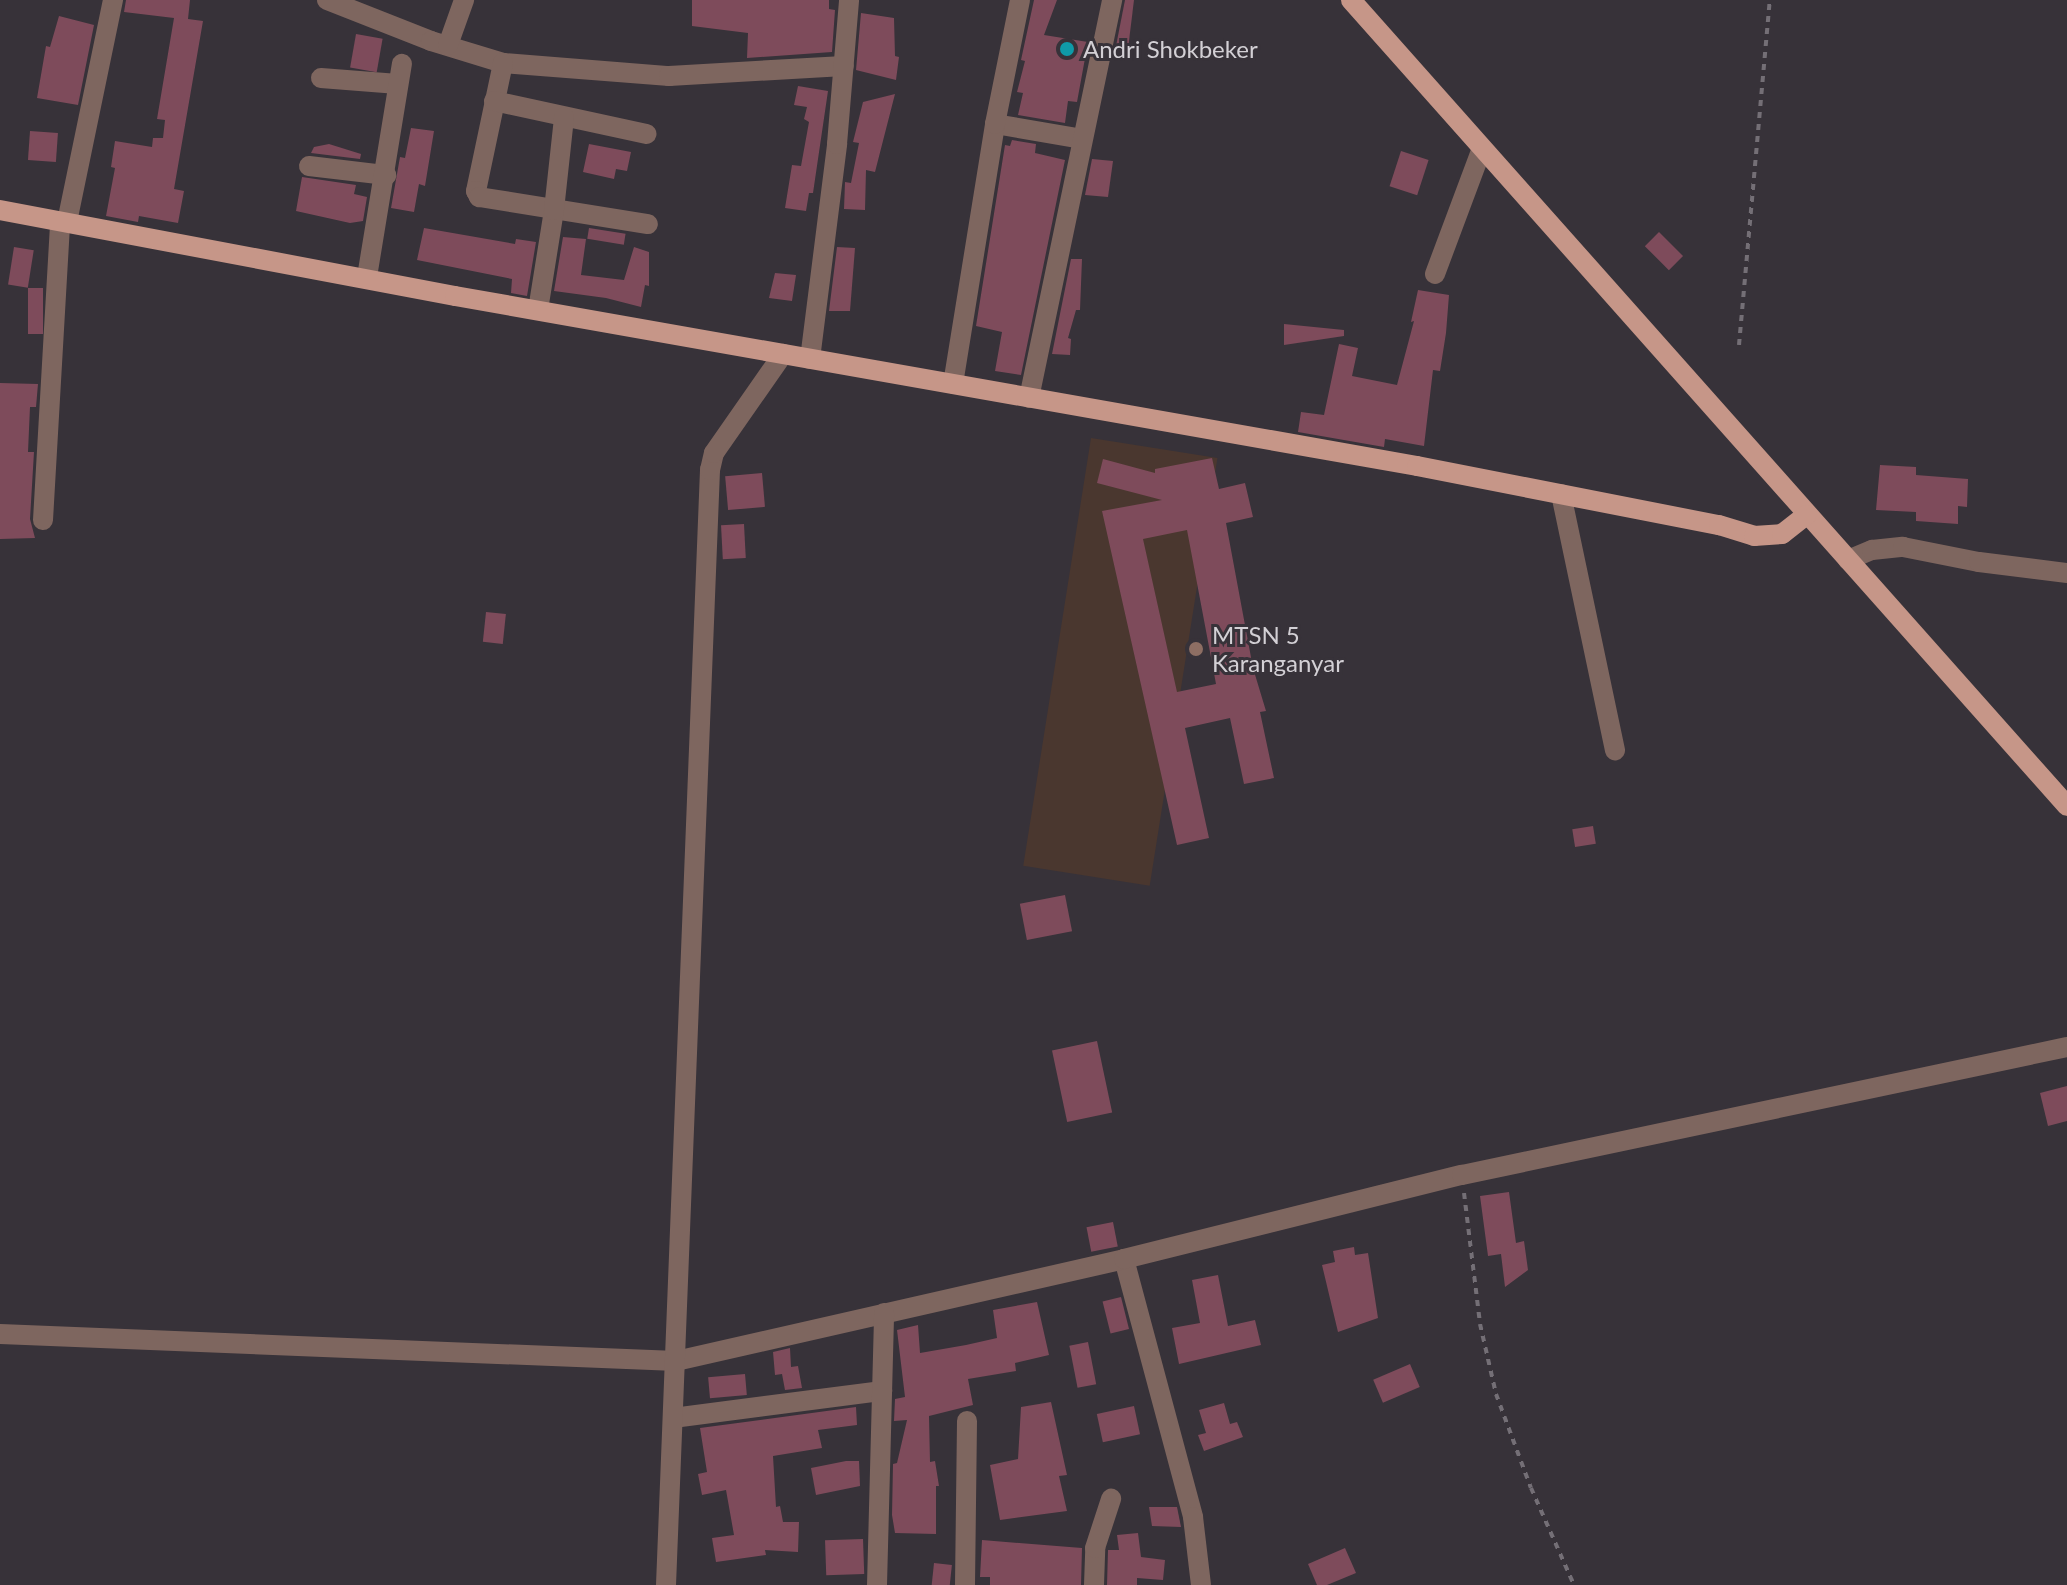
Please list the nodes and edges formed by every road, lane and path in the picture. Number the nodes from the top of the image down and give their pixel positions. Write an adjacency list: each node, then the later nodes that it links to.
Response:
1 (113, 0): 23 (street)
2 (327, 0): 9 (street)
3 (464, 0): 9 (street)
4 (849, 0): 11 (street)
5 (1020, 0): 15 (street)
6 (1112, 0): 17 (street)
7 (1770, 0): 28 (path)
8 (1355, 2): 18 (main road)
9 (448, 45): 10 (street)
10 (503, 63): 11 (street); 13 (street)
11 (844, 66): 30 (street)
12 (321, 78): 20 (street)
13 (494, 101): 14 (street); 22 (street)
14 (564, 118): 16 (street); 22 (street)
15 (995, 124): 17 (street); 31 (street)
16 (646, 134)
17 (1082, 139): 32 (street)
18 (1482, 148): 25 (street); 34 (main road)
19 (309, 166): 20 (street)
20 (386, 175): 26 (street)
21 (0, 210): 23 (main road)
22 (554, 210): 24 (street); 27 (street)
23 (64, 221): 26 (main road); 35 (street)
24 (648, 224)
25 (1435, 274)
26 (367, 277): 27 (main road)
27 (538, 310): 29 (main road)
28 (1739, 345)
29 (783, 354): 30 (main road); 45 (street)
30 (810, 359): 31 (main road)
31 (953, 384): 32 (main road)
32 (1029, 398): 33 (main road)
33 (1561, 494): 34 (main road); 38 (street)
34 (1806, 515): 36 (main road)
35 (43, 520)
36 (1848, 560): 37 (street); 39 (main road)
37 (2067, 573)
38 (1615, 750)
39 (2067, 806)
40 (2067, 1047): 41 (street)
41 (1462, 1175): 42 (street); 55 (path)
42 (1124, 1259): 43 (street); 54 (street)
43 (884, 1313): 45 (street); 46 (street)
44 (0, 1334): 45 (street)
45 (676, 1361): 47 (street)
46 (882, 1391): 47 (street); 51 (street)
47 (673, 1418): 50 (street)
48 (967, 1421): 52 (street)
49 (1111, 1499): 53 (street)
50 (666, 1585)
51 (877, 1585)
52 (965, 1585)
53 (1094, 1585)
54 (1201, 1585)
55 (1574, 1585)

